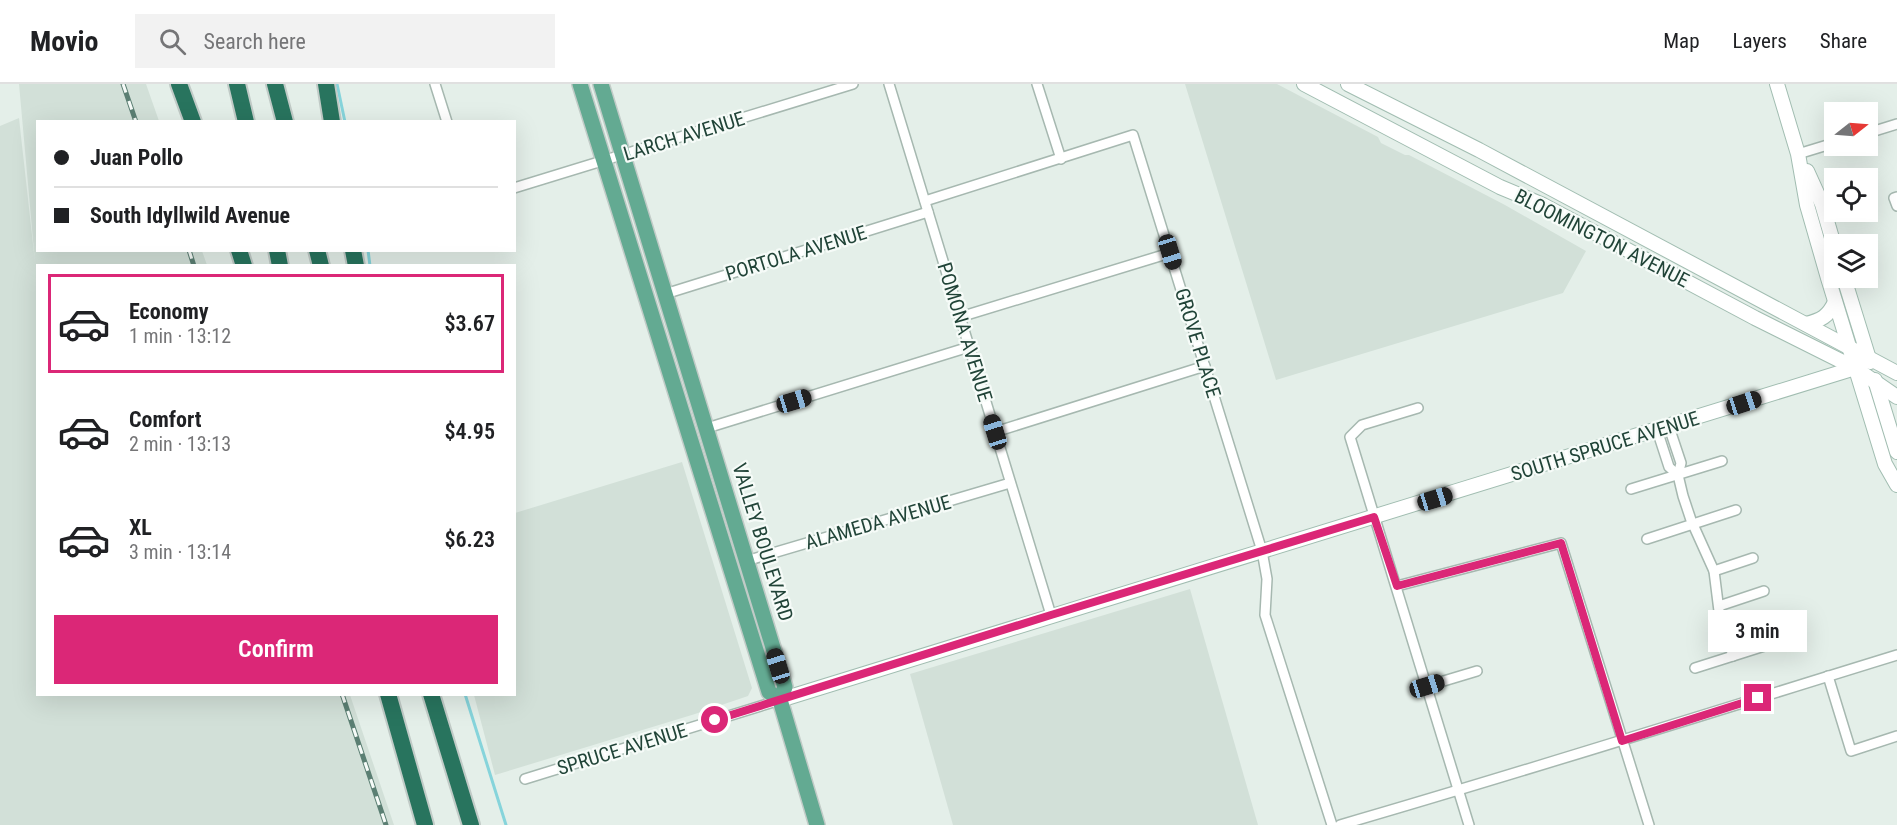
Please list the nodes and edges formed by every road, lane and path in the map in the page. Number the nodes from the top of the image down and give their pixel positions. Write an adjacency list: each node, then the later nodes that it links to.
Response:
1 (179, 84): 15 (highway)
2 (237, 84): 16 (highway)
3 (275, 84): 17 (highway)
4 (326, 84): 18 (highway)
5 (435, 84): 19 (street)
6 (580, 84): 27 (main road, VALLEY BOULEVARD)
7 (601, 84): 25 (main road, VALLEY BOULEVARD)
8 (853, 84): 25 (street, LARCH AVENUE)
9 (889, 84): 29 (street, POMONA AVENUE)
10 (1036, 84): 26 (street)
11 (1304, 84): 22 (main road, BLOOMINGTON AVENUE)
12 (1348, 84): 14 (main road, BLOOMINGTON AVENUE)
13 (1777, 84): 24 (main road)
14 (1409, 113): 22 (main road); 32 (main road, BLOOMINGTON AVENUE)
15 (192, 120)
16 (246, 120)
17 (284, 120)
18 (332, 120)
19 (446, 120)
20 (1897, 124): 21 (street)
21 (1878, 130)
22 (1398, 132): 30 (main road, BLOOMINGTON AVENUE)
23 (1824, 146): 24 (street)
24 (1798, 154): 33 (main road); 37 (main road)
25 (622, 155): 27 (street, LARCH AVENUE); 36 (main road, VALLEY BOULEVARD)
26 (1061, 159): 29 (street); 34 (street, GROVE PLACE)
27 (605, 160): 28 (street, LARCH AVENUE); 80 (main road, VALLEY BOULEVARD)
28 (516, 187)
29 (925, 201): 31 (street, POMONA AVENUE)
30 (1543, 205): 32 (main road); 44 (main road, BLOOMINGTON AVENUE)
31 (928, 212): 36 (street, PORTOLA AVENUE); 38 (street, POMONA AVENUE)
32 (1610, 220): 39 (main road, BLOOMINGTON AVENUE)
33 (1831, 234)
34 (1170, 252): 38 (street); 43 (street, GROVE PLACE)
35 (1847, 288): 42 (main road)
36 (665, 294): 50 (main road, VALLEY BOULEVARD)
37 (1835, 302): 39 (main road); 41 (main road)
38 (960, 317): 40 (street, POMONA AVENUE)
39 (1806, 324): 41 (main road, BLOOMINGTON AVENUE)
40 (969, 347): 50 (street); 52 (street, POMONA AVENUE)
41 (1849, 347): 42 (main road, BLOOMINGTON AVENUE); 44 (main road)
42 (1869, 359): 44 (main road, SOUTH SPRUCE AVENUE); 45 (main road, BLOOMINGTON AVENUE); 46 (main road)
43 (1205, 366): 52 (street); 63 (street, GROVE PLACE)
44 (1855, 368): 46 (main road, BLOOMINGTON AVENUE); 51 (main road, SOUTH SPRUCE AVENUE); 57 (main road)
45 (1897, 373)
46 (1876, 383): 47 (main road, BLOOMINGTON AVENUE); 49 (main road)
47 (1897, 397)
48 (1418, 408): 60 (street)
49 (1893, 423): 53 (main road)
50 (707, 428): 65 (main road, VALLEY BOULEVARD)
51 (1663, 429): 55 (street); 60 (main road, SOUTH SPRUCE AVENUE)
52 (995, 432): 56 (street, POMONA AVENUE)
53 (1897, 452)
54 (1722, 461): 55 (street)
55 (1678, 474): 58 (street); 61 (street)
56 (1010, 483): 65 (street, ALAMEDA AVENUE); 70 (street, POMONA AVENUE)
57 (1897, 485)
58 (1631, 489)
59 (1736, 510): 61 (street)
60 (1374, 517): 63 (main road, SPRUCE AVENUE); 67 (street)
61 (1693, 523): 62 (street); 66 (street)
62 (1647, 539)
63 (1262, 551): 70 (main road, SPRUCE AVENUE); 88 (street, GROVE PLACE)
64 (1753, 558): 66 (street)
65 (746, 561): 80 (main road, VALLEY BOULEVARD)
66 (1714, 571): 69 (street)
67 (1397, 586): 77 (street); 82 (street)
68 (1764, 591): 69 (street)
69 (1719, 606): 73 (street)
70 (1051, 615): 80 (main road, SPRUCE AVENUE)
71 (1777, 642): 73 (street)
72 (1897, 655): 76 (street)
73 (1732, 656): 74 (street)
74 (1695, 668)
75 (1477, 671): 77 (street)
76 (1828, 676): 81 (street); 82 (street)
77 (1427, 686): 84 (street)
78 (389, 696): 85 (highway)
79 (432, 696): 86 (highway)
80 (780, 700): 83 (street, SPRUCE AVENUE); 87 (main road)
81 (1897, 736)
82 (1622, 741): 84 (street); 91 (street)
83 (525, 779)
84 (1458, 791): 89 (street); 90 (street)
85 (425, 825)
86 (471, 825)
87 (817, 825)
88 (1332, 825)
89 (1340, 825)
90 (1469, 825)
91 (1649, 825)

